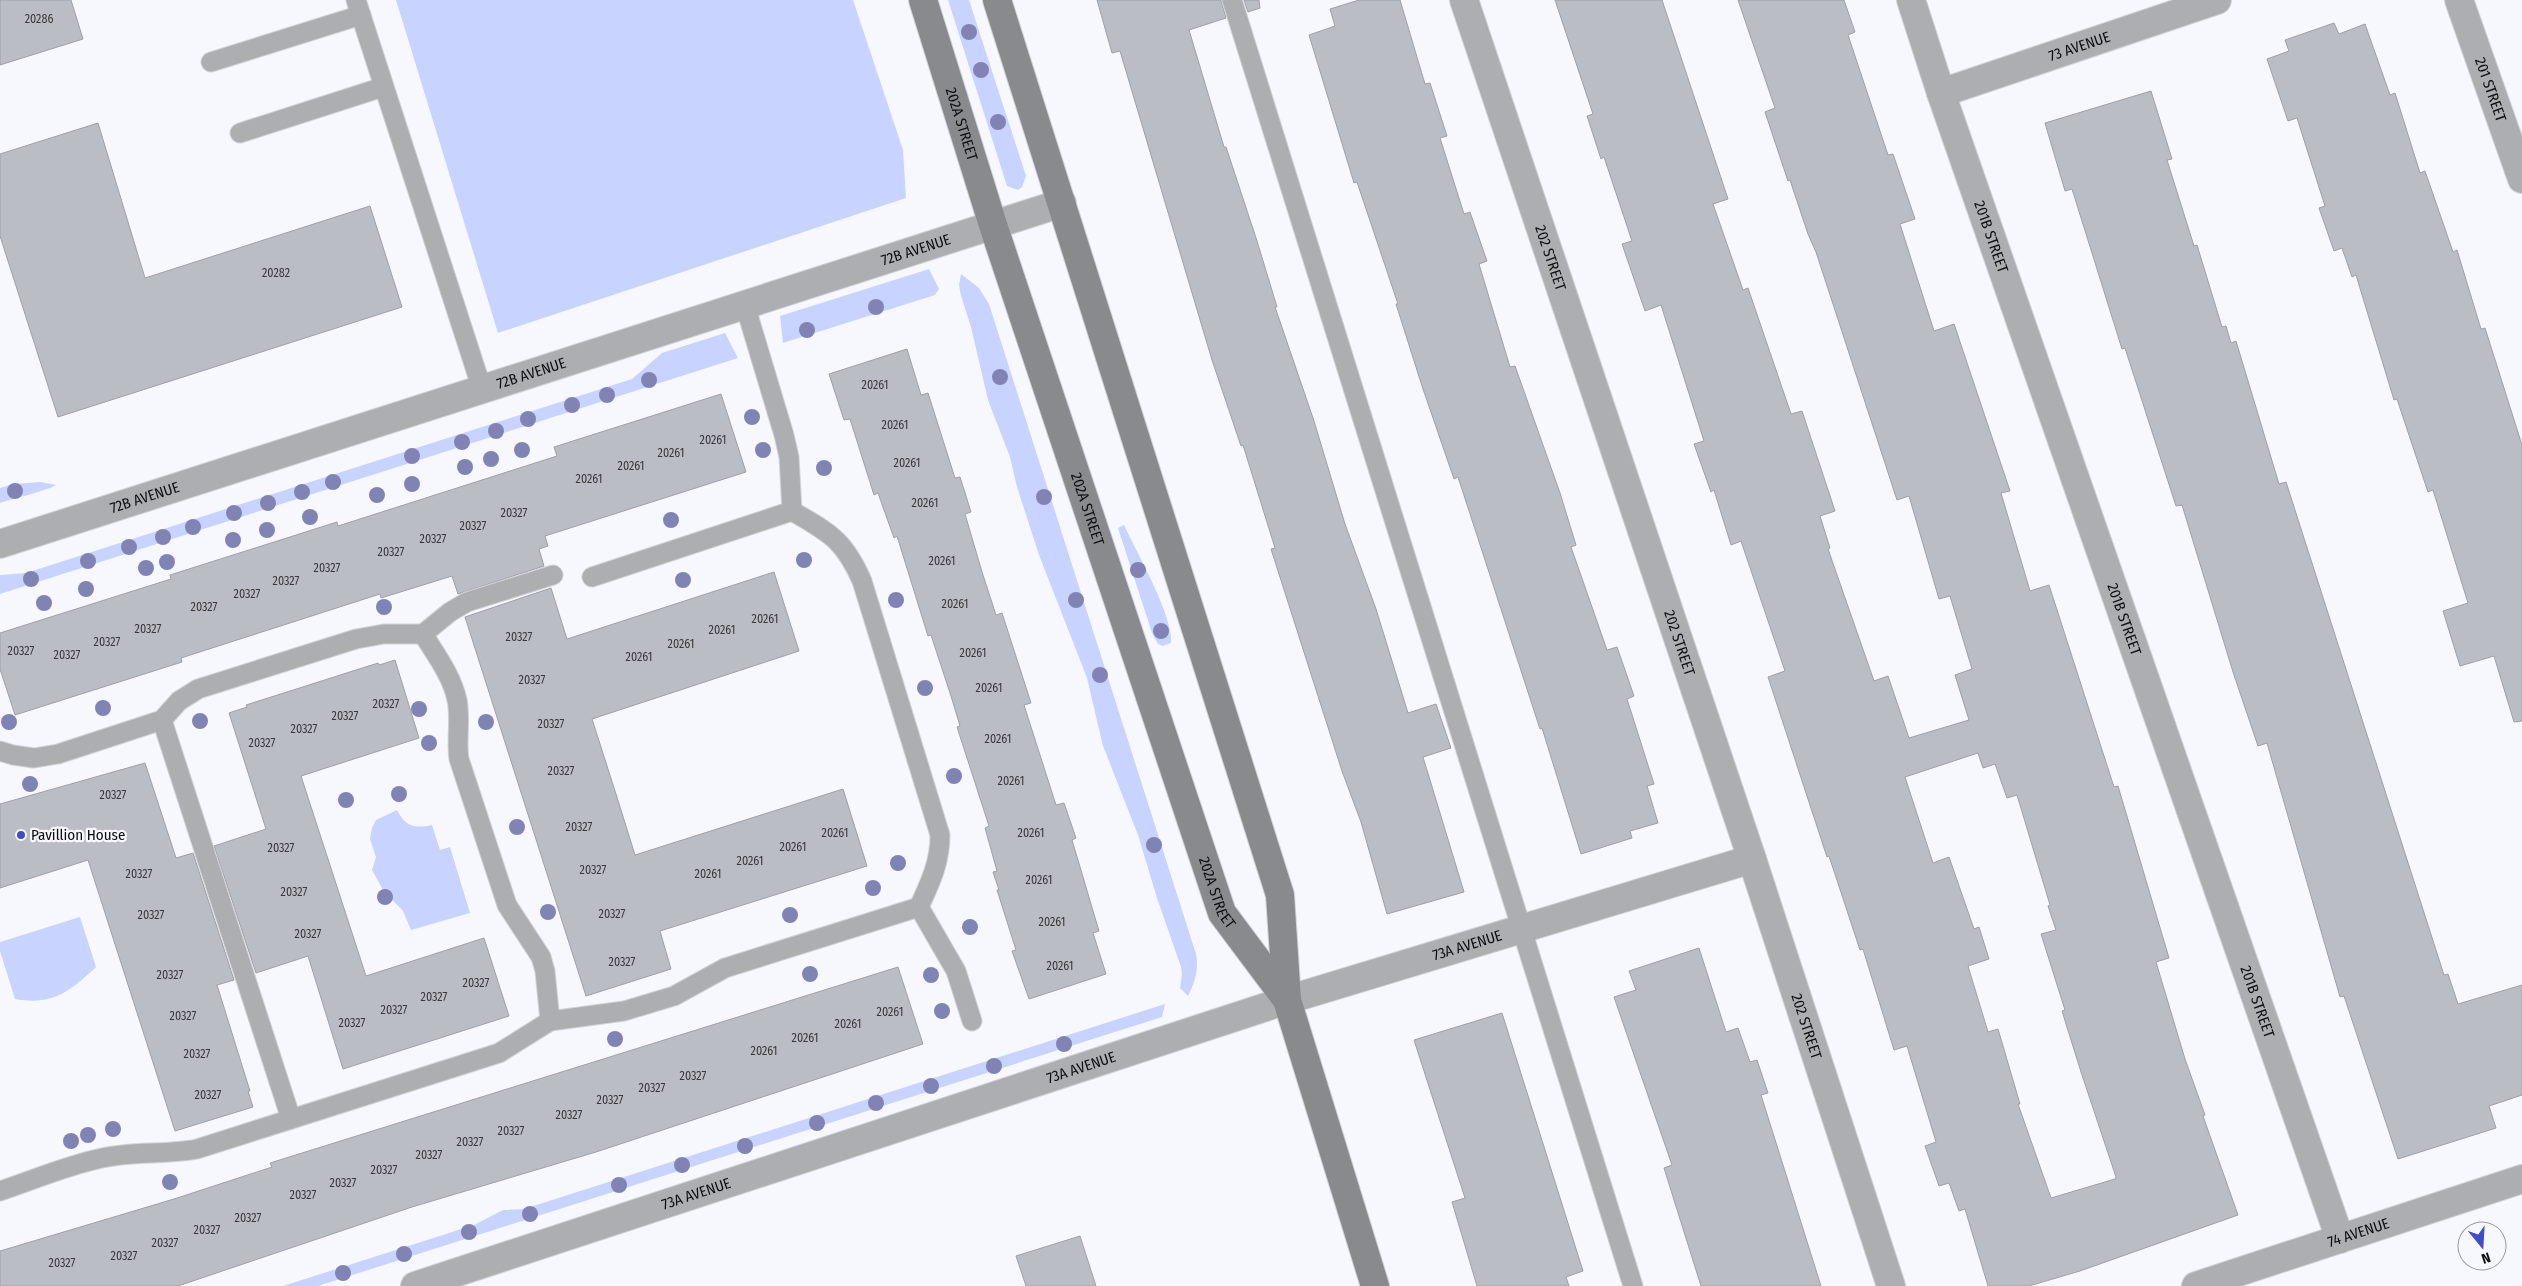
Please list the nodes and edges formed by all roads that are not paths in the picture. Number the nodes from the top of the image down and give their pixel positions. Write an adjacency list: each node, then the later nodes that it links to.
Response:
1 (923, 0): 15 (main road, 202A STREET)
2 (997, 0): 14 (main road, 202A STREET)
3 (1232, 0): 27 (lane)
4 (1464, 0): 25 (street, 202 STREET)
5 (1911, 0): 11 (street, 201B STREET)
6 (2217, 0): 11 (street, 73 AVENUE)
7 (2459, 0): 13 (street, 201 STREET)
8 (358, 8): 9 (lane); 10 (lane)
9 (211, 62)
10 (383, 87): 12 (lane); 17 (lane)
11 (1941, 93): 34 (street, 201B STREET)
12 (240, 133)
13 (2522, 179)
14 (1062, 203): 15 (street, 72B AVENUE); 28 (main road, 202A STREET)
15 (993, 225): 16 (street, 72B AVENUE); 28 (main road, 202A STREET)
16 (745, 305): 17 (street, 72B AVENUE); 18 (lane)
17 (482, 389): 19 (street, 72B AVENUE)
18 (792, 511): 21 (lane); 26 (lane)
19 (0, 544)
20 (553, 575): 22 (lane)
21 (592, 577)
22 (423, 634): 23 (lane); 29 (lane)
23 (162, 720): 24 (lane); 31 (lane)
24 (0, 751)
25 (1752, 859): 27 (street, 73A AVENUE); 38 (street, 202 STREET)
26 (919, 907): 29 (lane); 30 (lane)
27 (1523, 929): 28 (street, 73A AVENUE); 37 (lane)
28 (1287, 1000): 35 (street, 73A AVENUE); 36 (main road, 202A STREET)
29 (550, 1021): 31 (lane)
30 (972, 1021)
31 (290, 1119): 33 (lane)
32 (2522, 1180): 34 (street, 74 AVENUE)
33 (0, 1191)
34 (2340, 1239): 39 (street, 74 AVENUE)
35 (415, 1286)
36 (1376, 1286)
37 (1634, 1286)
38 (1891, 1286)
39 (2196, 1286)

